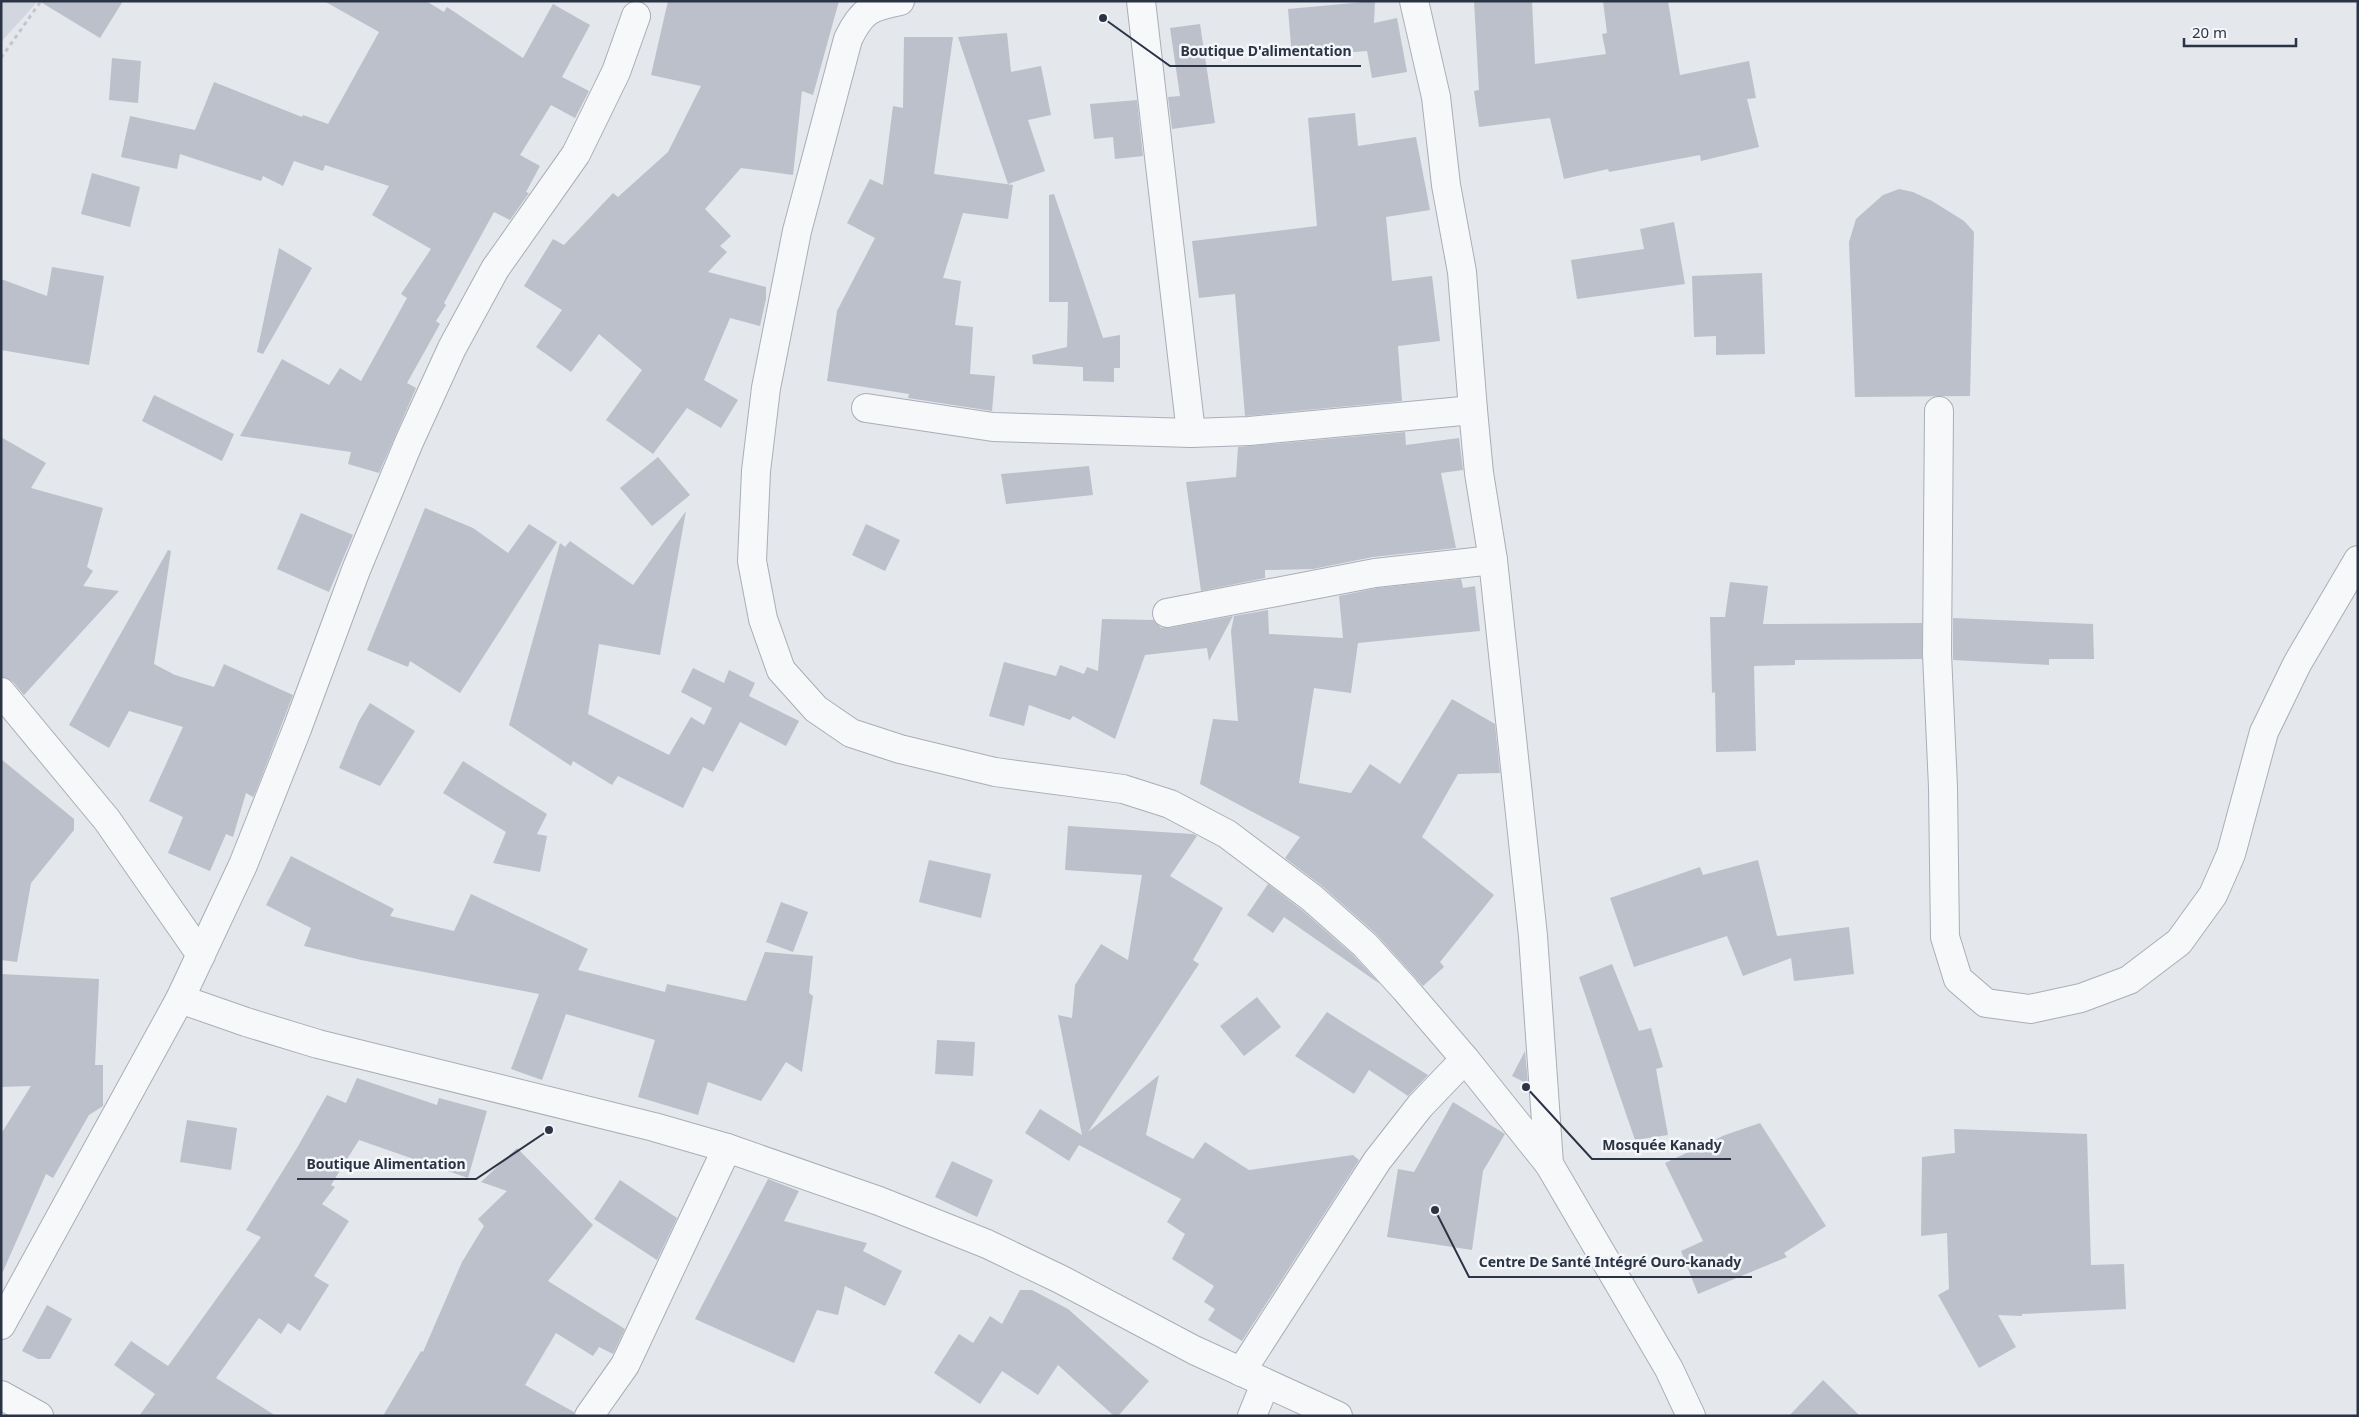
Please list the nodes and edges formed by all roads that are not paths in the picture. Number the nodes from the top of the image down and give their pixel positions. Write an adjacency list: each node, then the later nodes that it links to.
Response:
1 (900, 1): 15 (street)
2 (1141, 1): 8 (street)
3 (1414, 1): 6 (street)
4 (636, 16): 13 (street)
5 (866, 408): 8 (street)
6 (1472, 410): 8 (street); 9 (street)
7 (1939, 411): 10 (street)
8 (1191, 433)
9 (1493, 560): 11 (street); 17 (street)
10 (2358, 560)
11 (1167, 613)
12 (1, 692): 13 (street)
13 (201, 955): 14 (street)
14 (180, 999): 16 (street); 18 (street)
15 (1466, 1059): 17 (street); 19 (street)
16 (727, 1148): 19 (street); 23 (street)
17 (1549, 1164): 26 (street)
18 (1, 1325)
19 (1241, 1372): 20 (street)
20 (1265, 1384): 24 (street); 25 (street)
21 (1, 1395): 22 (street)
22 (39, 1416)
23 (589, 1416)
24 (1252, 1416)
25 (1338, 1416)
26 (1691, 1416)

